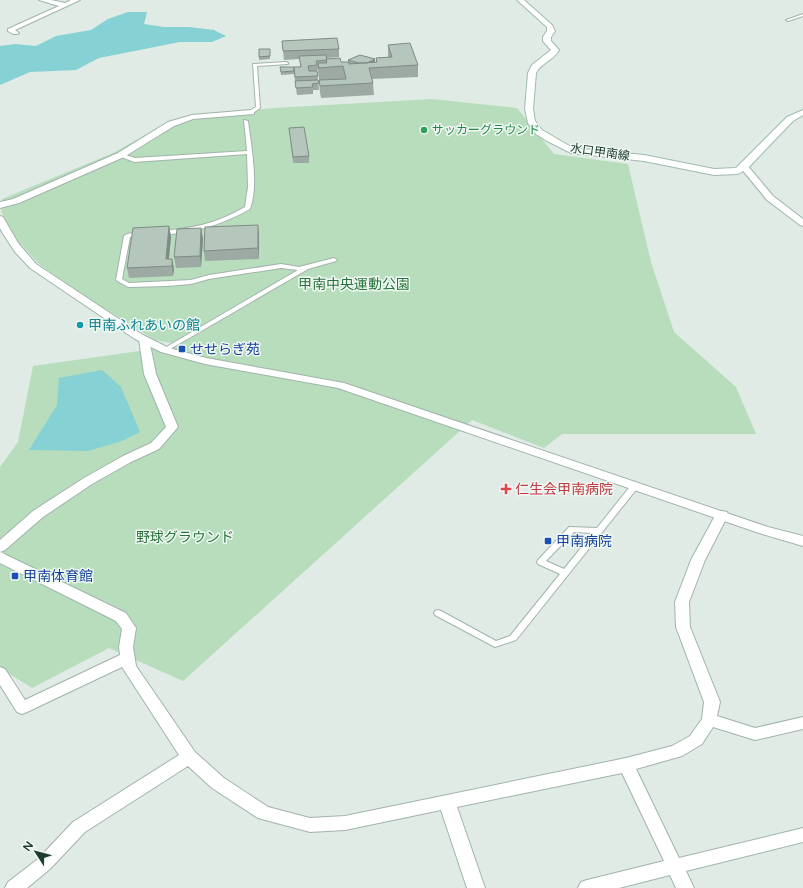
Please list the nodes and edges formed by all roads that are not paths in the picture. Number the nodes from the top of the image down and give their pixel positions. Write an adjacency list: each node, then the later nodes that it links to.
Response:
1 (42, 0): 4 (street)
2 (77, 0): 4 (street)
3 (520, 0): 14 (street, 水口甲南線)
4 (64, 6): 7 (street)
5 (803, 15): 6 (lane)
6 (788, 20)
7 (15, 33)
8 (286, 63): 9 (lane)
9 (252, 112): 13 (street)
10 (803, 112): 14 (street)
11 (246, 121): 12 (lane)
12 (250, 152): 13 (lane); 18 (lane)
13 (121, 155): 15 (street)
14 (744, 167): 17 (street)
15 (0, 205)
16 (0, 219): 22 (street)
17 (803, 223)
18 (157, 233)
19 (150, 234): 21 (lane)
20 (334, 260): 21 (lane)
21 (306, 268): 23 (lane)
22 (144, 339): 23 (street); 28 (street)
23 (165, 350): 24 (street)
24 (635, 486): 25 (street); 26 (lane)
25 (722, 515): 27 (street); 34 (street)
26 (599, 531): 30 (lane); 30 (lane)
27 (803, 542)
28 (0, 547)
29 (0, 557): 32 (street)
30 (565, 573): 31 (lane)
31 (438, 614)
32 (128, 658): 33 (street); 36 (street)
33 (0, 673)
34 (709, 720): 35 (street); 37 (street)
35 (803, 723)
36 (190, 757): 38 (street); 41 (street)
37 (626, 765): 38 (street); 40 (street)
38 (446, 803): 42 (street)
39 (803, 835): 40 (street)
40 (674, 866): 43 (street); 44 (street)
41 (14, 888)
42 (476, 888)
43 (587, 888)
44 (685, 888)

